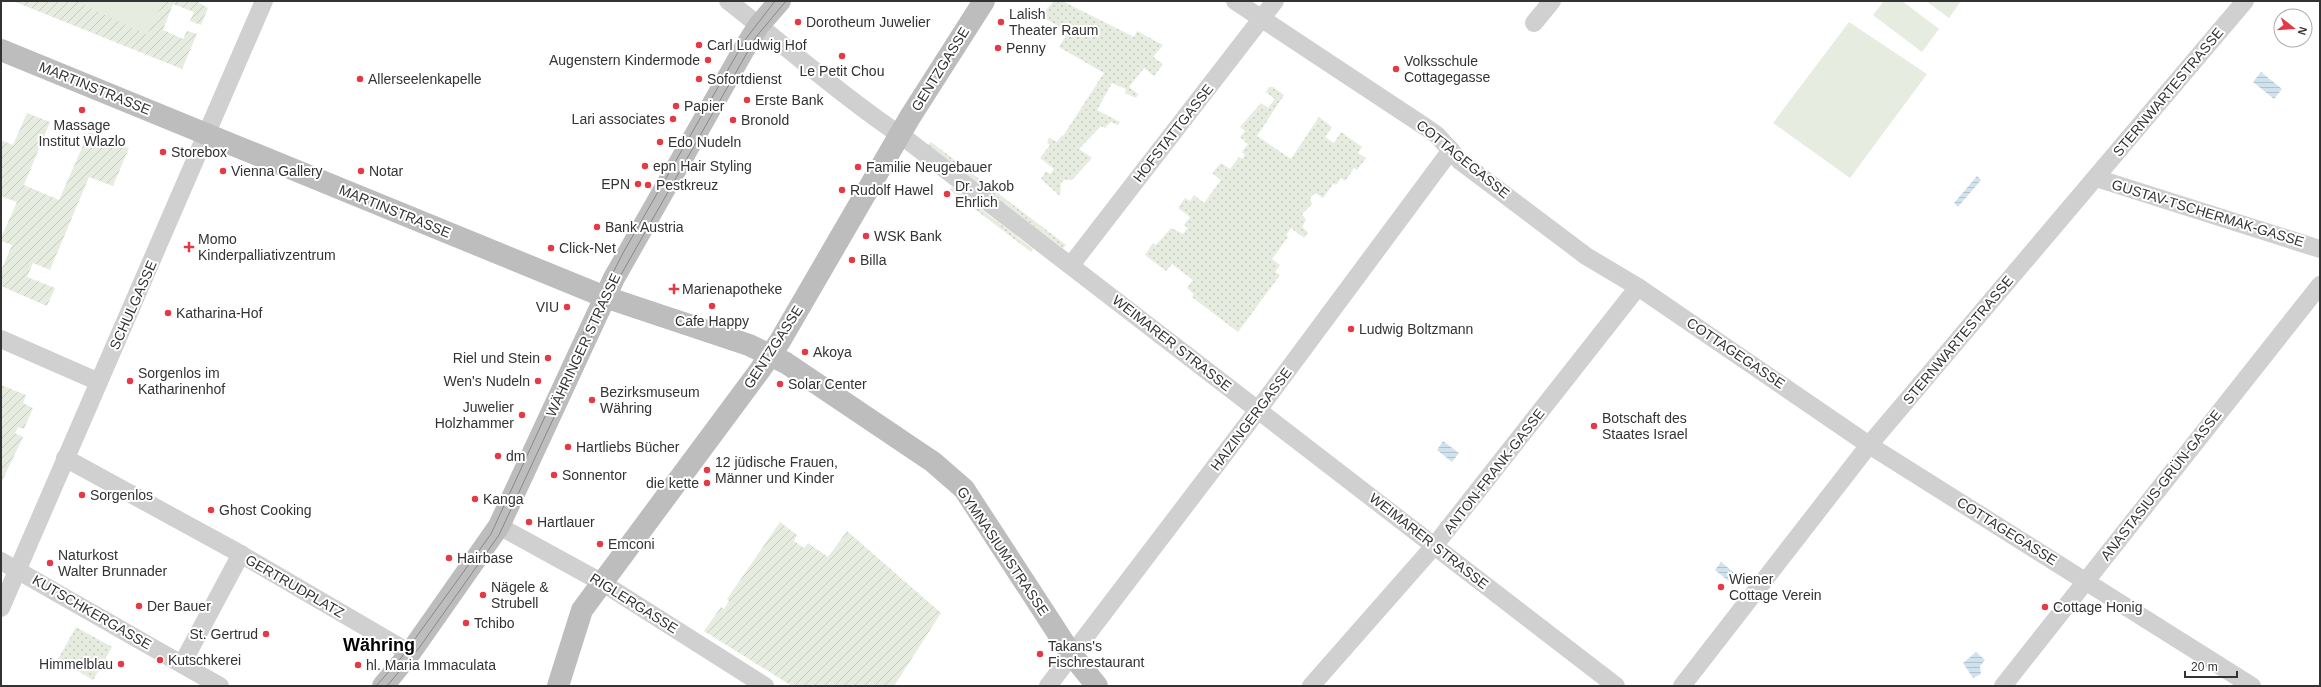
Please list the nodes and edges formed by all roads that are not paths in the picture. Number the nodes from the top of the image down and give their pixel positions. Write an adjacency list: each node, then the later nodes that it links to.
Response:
1 (264, 1): 13 (street, SCHULGASSE)
2 (728, 1): 11 (street, WEIMARER STRASSE)
3 (780, 1): 11 (main road, WÄHRINGER STRASSE)
4 (984, 1): 14 (main road, GENTZGASSE)
5 (1235, 1): 9 (street, COTTAGEGASSE)
6 (1275, 1): 9 (street, HOFSTATTGASSE)
7 (1552, 1): 10 (street)
8 (2245, 1): 16 (street, STERNWARTESTRASSE)
9 (1262, 18): 15 (street, COTTAGEGASSE); 18 (street, HOFSTATTGASSE)
10 (1534, 23)
11 (759, 25): 14 (street, WEIMARER STRASSE); 21 (main road, WÄHRINGER STRASSE)
12 (1, 50): 13 (main road, MARTINSTRASSE)
13 (207, 134): 21 (main road, MARTINSTRASSE); 24 (street, SCHULGASSE)
14 (900, 134): 18 (street, WEIMARER STRASSE); 23 (main road, GENTZGASSE)
15 (1451, 150): 20 (street, COTTAGEGASSE); 25 (street, HAIZINGERGASSE)
16 (2096, 178): 17 (street, GUSTAV-TSCHERMAK-GASSE); 26 (street, STERNWARTESTRASSE)
17 (2320, 249)
18 (1070, 265): 25 (street, WEIMARER STRASSE)
19 (2320, 286): 33 (street, ANASTASIUS-GRÜN-GASSE)
20 (1638, 287): 26 (street, COTTAGEGASSE); 29 (street, ANTON-FRANK-GASSE)
21 (605, 297): 23 (main road, MARTINSTRASSE); 28 (main road, WÄHRINGER STRASSE)
22 (1, 339): 24 (street)
23 (770, 354): 34 (main road, GENTZGASSE); 37 (main road, GYMNASIUMSTRASSE)
24 (98, 382): 27 (street, SCHULGASSE)
25 (1258, 410): 29 (street, WEIMARER STRASSE); 37 (street, HAIZINGERGASSE)
26 (1869, 445): 33 (street, COTTAGEGASSE); 47 (street, STERNWARTESTRASSE)
27 (65, 458): 30 (street); 32 (street, SCHULGASSE)
28 (499, 526): 34 (street, RIGLERGASSE); 36 (main road, WÄHRINGER STRASSE)
29 (1435, 545): 45 (street, ANTON-FRANK-GASSE); 46 (street, WEIMARER STRASSE)
30 (241, 554): 36 (street, GERTRUDPLATZ); 38 (street, GERTRUDPLATZ)
31 (1, 561): 32 (street, KUTSCHKERGASSE)
32 (17, 570): 35 (street, SCHULGASSE); 38 (street, KUTSCHKERGASSE)
33 (2086, 580): 48 (street, ANASTASIUS-GRÜN-GASSE); 49 (street, COTTAGEGASSE)
34 (601, 582): 41 (main road, GENTZGASSE); 42 (street, RIGLERGASSE)
35 (4, 602)
36 (410, 653): 40 (main road, WÄHRINGER STRASSE)
37 (1072, 655): 43 (street, HAIZINGERGASSE); 44 (main road, GYMNASIUMSTRASSE)
38 (182, 664): 39 (street)
39 (220, 686)
40 (383, 686)
41 (558, 686)
42 (765, 686)
43 (1048, 686)
44 (1097, 686)
45 (1311, 686)
46 (1616, 686)
47 (1682, 686)
48 (2003, 686)
49 (2252, 686)

